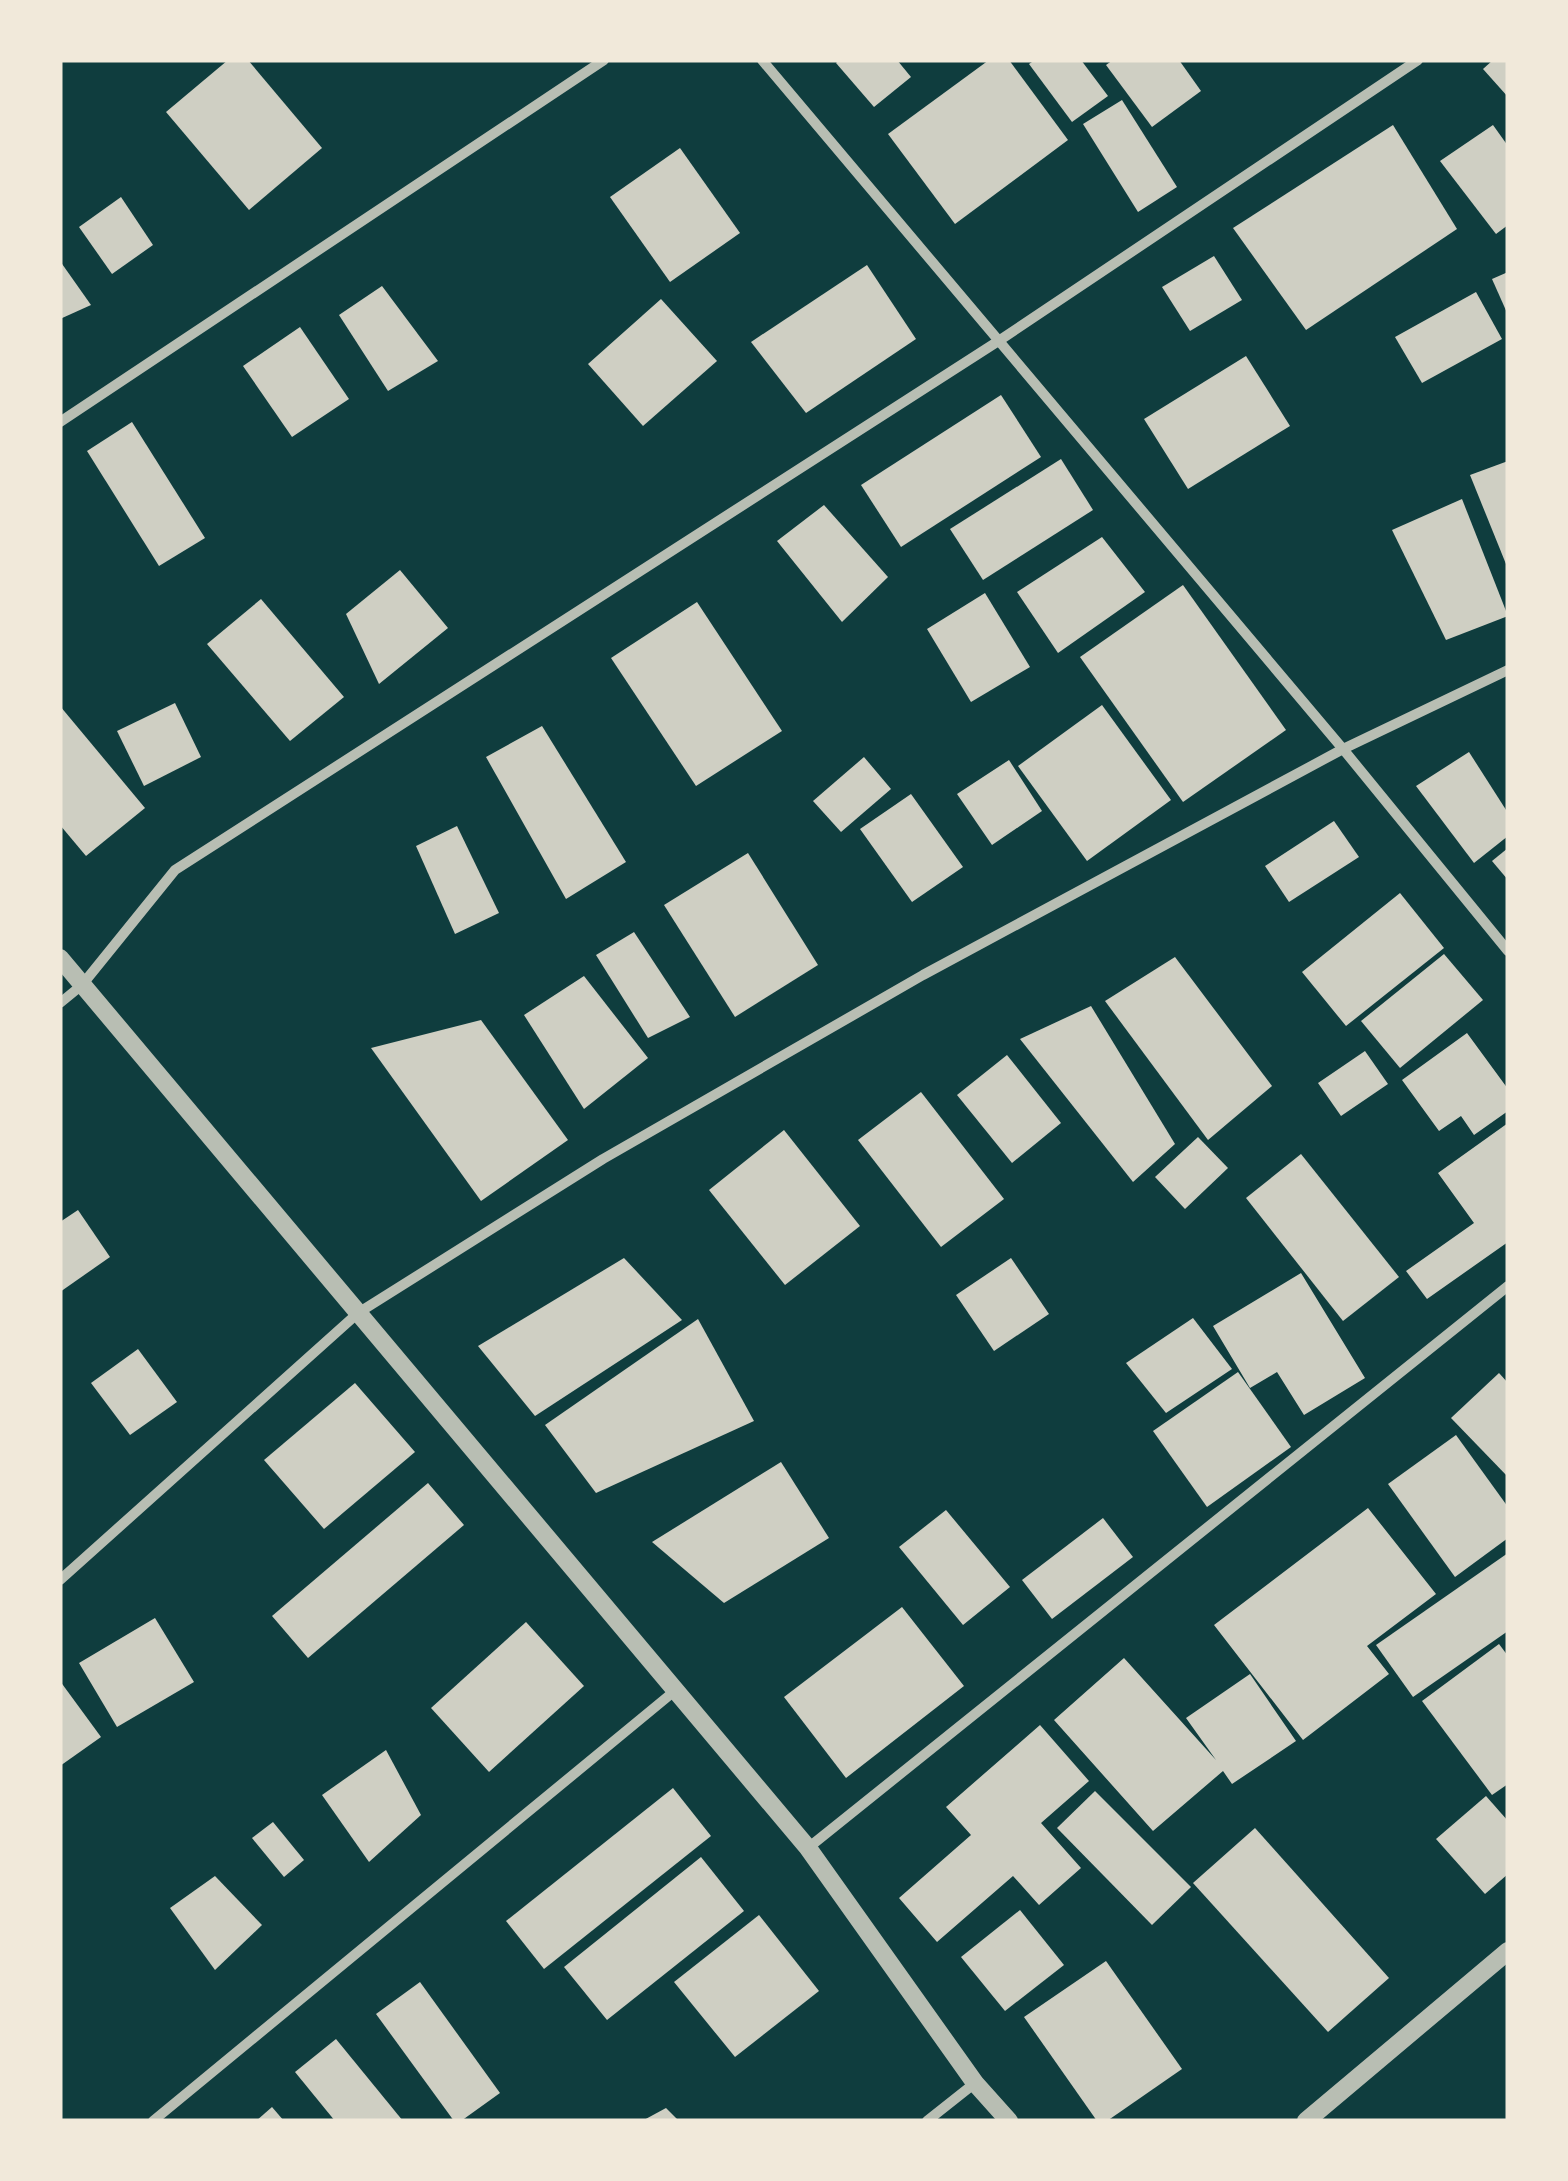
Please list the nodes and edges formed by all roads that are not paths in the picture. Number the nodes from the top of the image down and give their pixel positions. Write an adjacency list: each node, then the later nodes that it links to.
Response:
1 (604, 60): 5 (street)
2 (762, 60): 4 (street)
3 (1418, 60): 4 (street)
4 (1000, 340): 7 (street); 10 (street)
5 (60, 422)
6 (1508, 670): 7 (street)
7 (1343, 750): 8 (street); 13 (street)
8 (1508, 951)
9 (60, 958): 10 (street)
10 (82, 985): 11 (street); 13 (street)
11 (60, 1003)
12 (1508, 1286): 16 (street)
13 (358, 1313): 14 (street); 15 (street)
14 (60, 1580)
15 (677, 1690): 16 (street); 19 (street)
16 (808, 1848): 18 (street)
17 (1508, 1950): 22 (street)
18 (975, 2083): 20 (street); 21 (street)
19 (153, 2121)
20 (927, 2121)
21 (1008, 2121)
22 (1306, 2121)

